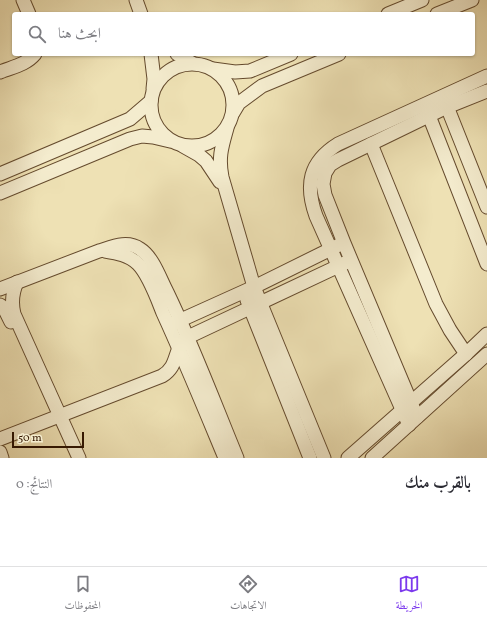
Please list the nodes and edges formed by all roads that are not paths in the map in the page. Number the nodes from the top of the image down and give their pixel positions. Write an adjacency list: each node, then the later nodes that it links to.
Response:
1 (23, 0): 6 (street)
2 (31, 0): 7 (street)
3 (136, 0): 8 (street)
4 (422, 0): 9 (street)
5 (472, 0): 10 (street)
6 (28, 12)
7 (34, 12)
8 (140, 12)
9 (393, 12)
10 (442, 12)
11 (25, 56): 19 (street)
12 (32, 56): 19 (street)
13 (151, 56): 22 (street)
14 (180, 56): 17 (street)
15 (286, 56): 18 (street)
16 (334, 56): 25 (street)
17 (192, 63): 18 (street); 22 (street)
18 (213, 69): 25 (street)
19 (5, 70)
20 (487, 76): 23 (street)
21 (487, 91): 23 (street)
22 (152, 95): 27 (street); 29 (street)
23 (445, 102): 24 (street); 32 (street)
24 (426, 110): 28 (street); 34 (street); 36 (street)
25 (233, 113): 26 (street)
26 (226, 128): 27 (street); 31 (street)
27 (178, 144): 30 (street); 31 (street)
28 (371, 144): 33 (street); 47 (street)
29 (0, 174)
30 (0, 193)
31 (227, 194): 40 (street)
32 (487, 207)
33 (344, 243): 34 (street); 35 (street)
34 (331, 249): 37 (street); 40 (street)
35 (352, 260): 37 (street); 49 (street)
36 (487, 264)
37 (339, 266): 42 (street); 49 (street)
38 (17, 282): 39 (street); 43 (street); 50 (street)
39 (0, 289)
40 (249, 289): 42 (street); 43 (street)
41 (0, 305): 50 (street)
42 (256, 305): 45 (street); 59 (street); 60 (street)
43 (174, 323): 45 (street); 46 (street)
44 (487, 334): 47 (street)
45 (188, 337): 46 (street); 58 (street)
46 (178, 348): 50 (street); 57 (street)
47 (466, 354): 49 (street)
48 (487, 354): 51 (street)
49 (407, 407): 51 (street); 61 (street)
50 (56, 418): 52 (street); 55 (street); 56 (street)
51 (413, 421): 62 (street)
52 (0, 439)
53 (0, 452): 54 (street)
54 (2, 458)
55 (70, 458)
56 (79, 458)
57 (226, 458)
58 (236, 458)
59 (310, 458)
60 (324, 458)
61 (348, 458)
62 (372, 458)

